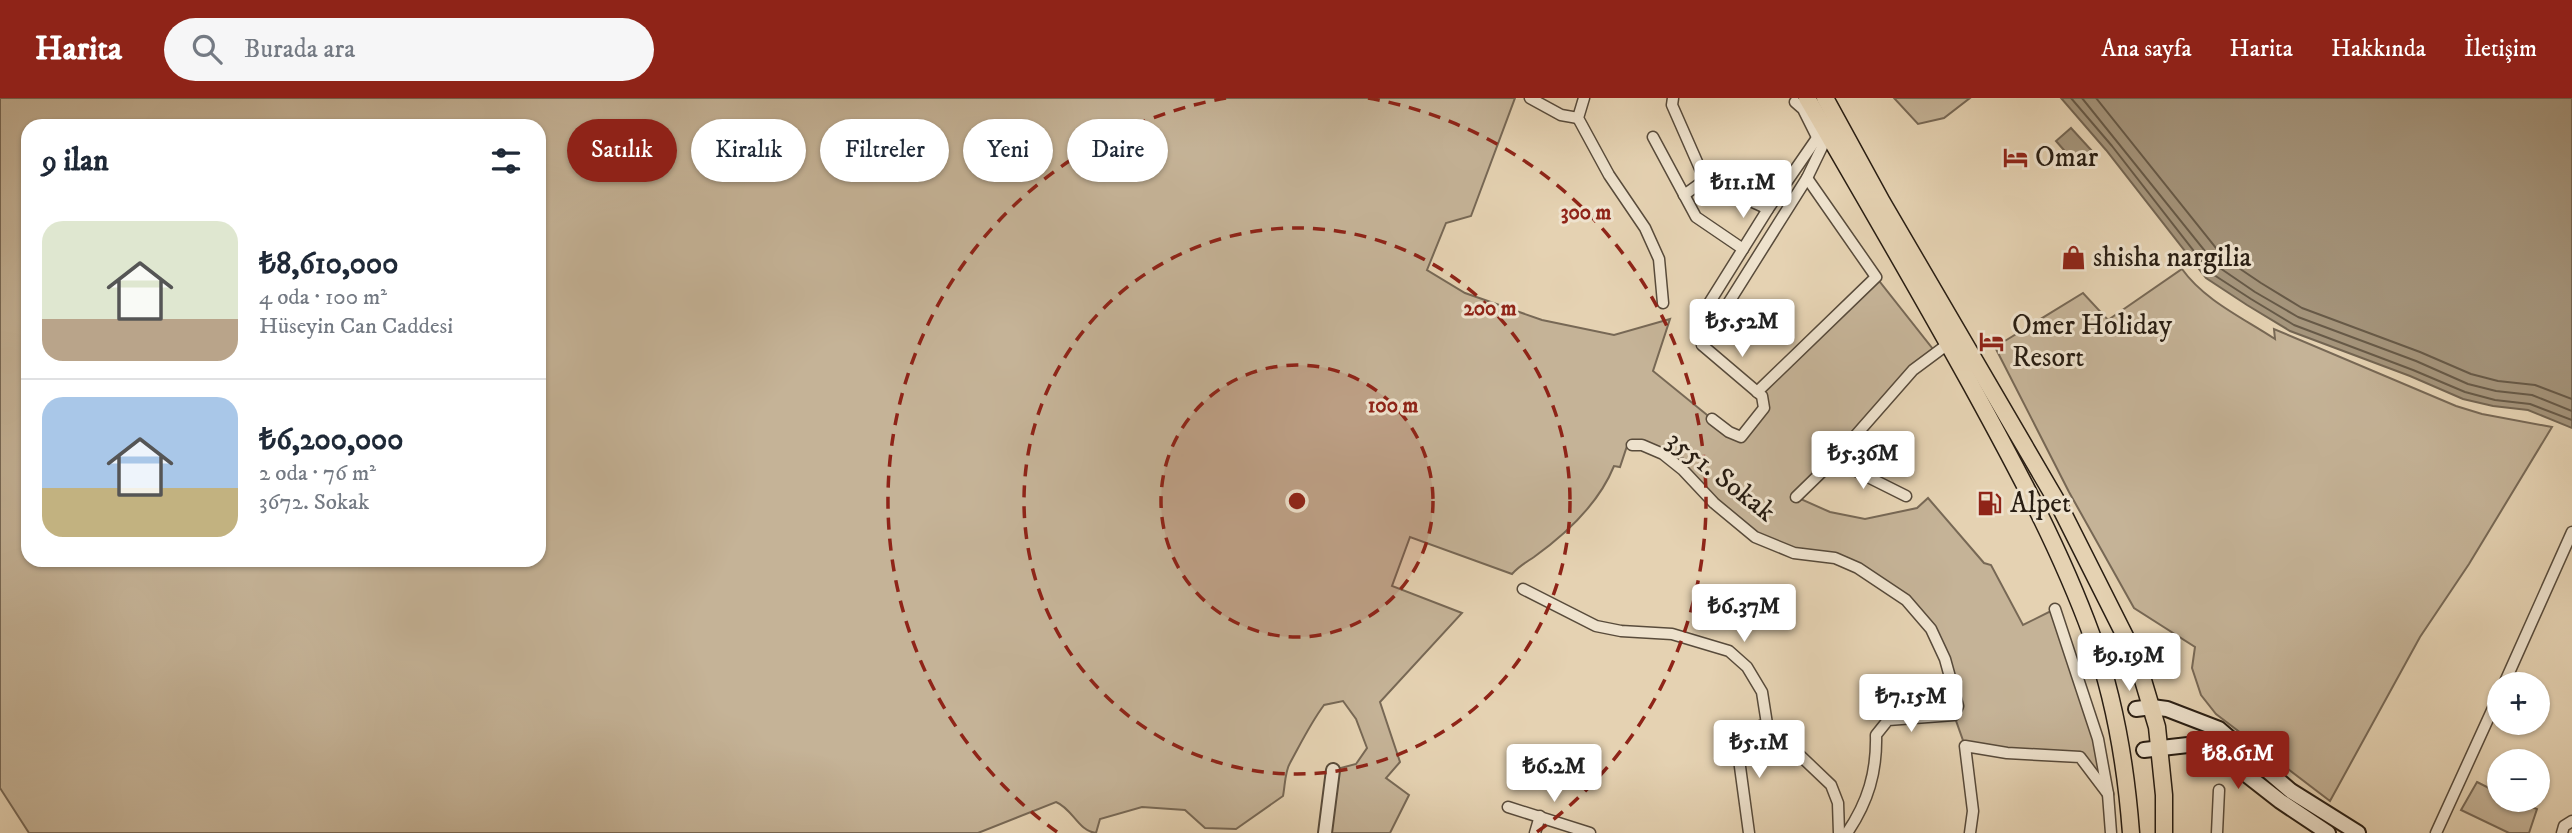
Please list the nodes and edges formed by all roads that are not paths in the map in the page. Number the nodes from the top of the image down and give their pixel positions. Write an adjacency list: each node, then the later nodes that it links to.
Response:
1 (1531, 98): 6 (street)
2 (1584, 98): 6 (street)
3 (1673, 98): 10 (street)
4 (1782, 98): 5 (street)
5 (1810, 101): 8 (street); 16 (highway); 27 (highway)
6 (1578, 118): 14 (street)
7 (1653, 137): 11 (street)
8 (1817, 138): 9 (street); 12 (street)
9 (1807, 178): 17 (street); 17 (street)
10 (1705, 180): 11 (street); 12 (street)
11 (1684, 195): 13 (street)
12 (1768, 209): 13 (street)
13 (1743, 249): 15 (street)
14 (1663, 303)
15 (1698, 321)
16 (1948, 344): 20 (street); 30 (highway)
17 (1757, 392): 18 (street)
18 (1712, 419)
19 (1632, 445): 43 (street, 3551. Sokak)
20 (1833, 460): 21 (street); 22 (street)
21 (1906, 496)
22 (1796, 497)
23 (2572, 532): 26 (street)
24 (1523, 589): 29 (street)
25 (2055, 610): 34 (street)
26 (2509, 672)
27 (2144, 708): 30 (main road); 31 (highway); 50 (main road)
28 (2487, 721): 51 (street)
29 (1767, 724): 41 (street); 42 (street)
30 (2118, 736): 31 (main road); 46 (highway)
31 (2152, 748): 47 (highway); 49 (main road)
32 (1332, 770): 39 (street)
33 (2219, 790): 48 (street)
34 (2108, 794): 44 (street); 45 (street)
35 (1508, 807): 36 (street)
36 (1540, 816): 38 (street); 40 (street)
37 (2572, 821): 52 (street)
38 (1536, 830)
39 (1325, 833)
40 (1590, 833)
41 (1749, 833)
42 (1839, 833)
43 (1847, 833)
44 (1970, 833)
45 (2111, 833)
46 (2131, 833)
47 (2164, 833)
48 (2217, 833)
49 (2328, 833)
50 (2358, 833)
51 (2436, 833)
52 (2562, 833)

